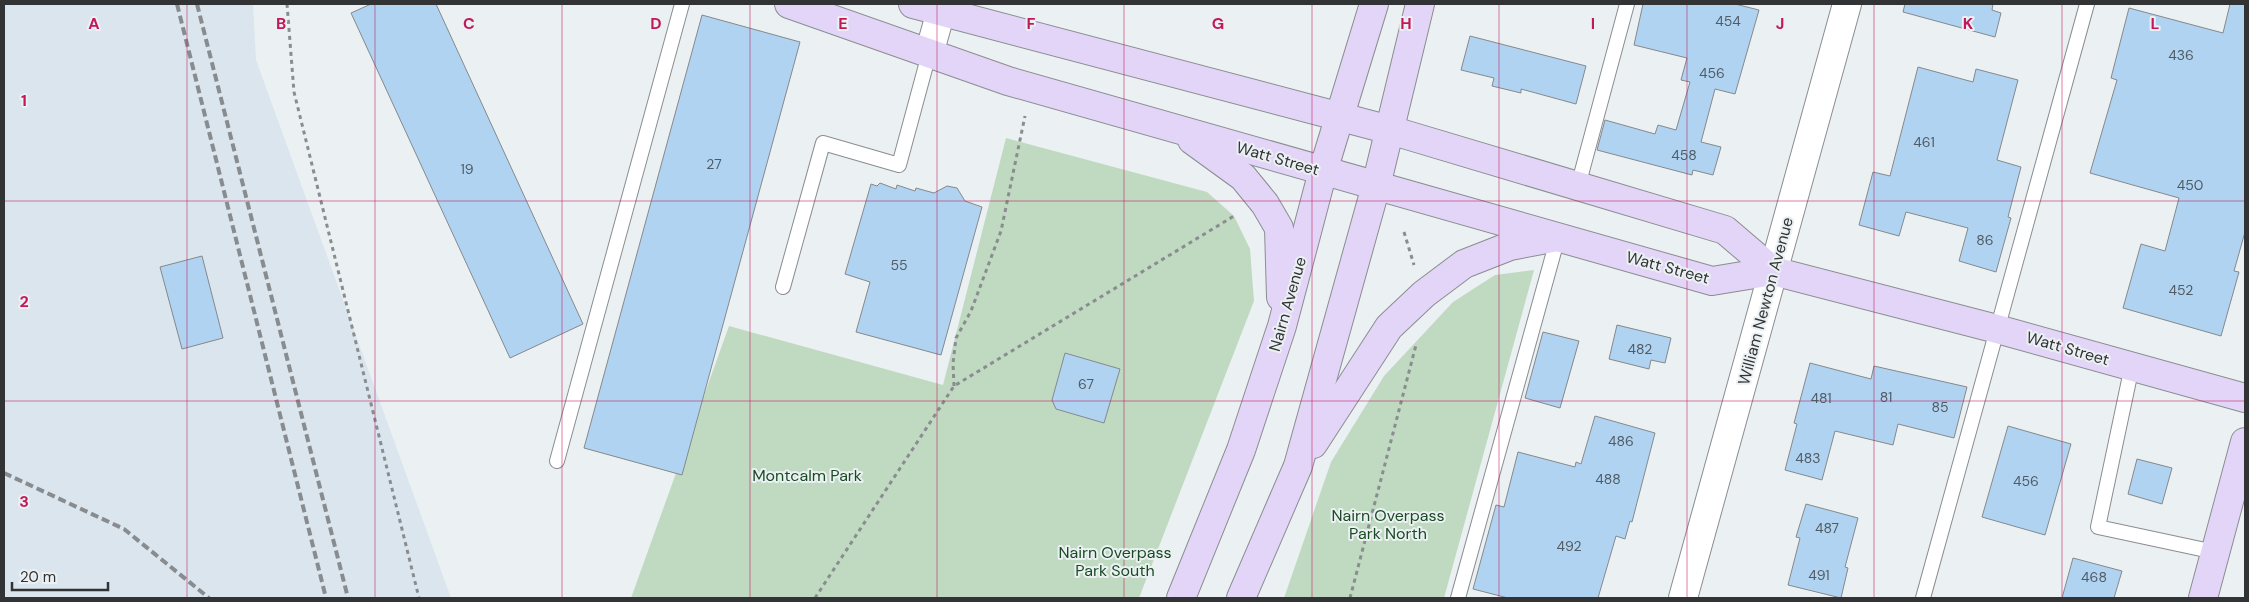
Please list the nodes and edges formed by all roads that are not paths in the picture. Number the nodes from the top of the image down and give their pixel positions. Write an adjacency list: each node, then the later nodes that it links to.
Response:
1 (682, 4): 25 (lane)
2 (789, 4): 10 (main road, Watt Street)
3 (913, 4): 9 (main road, Watt Street)
4 (1374, 4): 11 (main road, Nairn Avenue)
5 (1420, 4): 13 (main road)
6 (1627, 4): 16 (lane)
7 (1848, 4): 18 (street, William Newton Avenue)
8 (2087, 4): 21 (lane)
9 (941, 8): 10 (street); 11 (main road, Watt Street)
10 (929, 54): 12 (main road, Watt Street); 19 (lane)
11 (1339, 118): 13 (main road, Watt Street); 14 (main road, Nairn Avenue)
12 (1177, 129): 14 (main road, Watt Street); 20 (main road)
13 (1390, 130): 15 (main road); 16 (main road, Watt Street)
14 (1323, 171): 15 (main road, Watt Street); 20 (main road, Nairn Avenue)
15 (1376, 186): 17 (main road, Watt Street); 26 (main road)
16 (1578, 186): 18 (main road, Watt Street)
17 (1558, 236): 18 (main road, Watt Street); 26 (main road); 30 (lane)
18 (1773, 270): 21 (main road, Watt Street); 31 (street, William Newton Avenue)
19 (783, 286)
20 (1282, 326): 28 (main road, Nairn Avenue)
21 (1997, 329): 22 (main road, Watt Street); 32 (lane)
22 (2132, 366): 23 (main road, Watt Street); 27 (lane)
23 (2245, 398)
24 (2245, 442): 27 (main road)
25 (557, 461)
26 (1298, 466): 29 (main road)
27 (2215, 552): 33 (main road)
28 (1181, 598)
29 (1241, 598)
30 (1458, 598)
31 (1683, 598)
32 (1923, 598)
33 (2203, 598)

